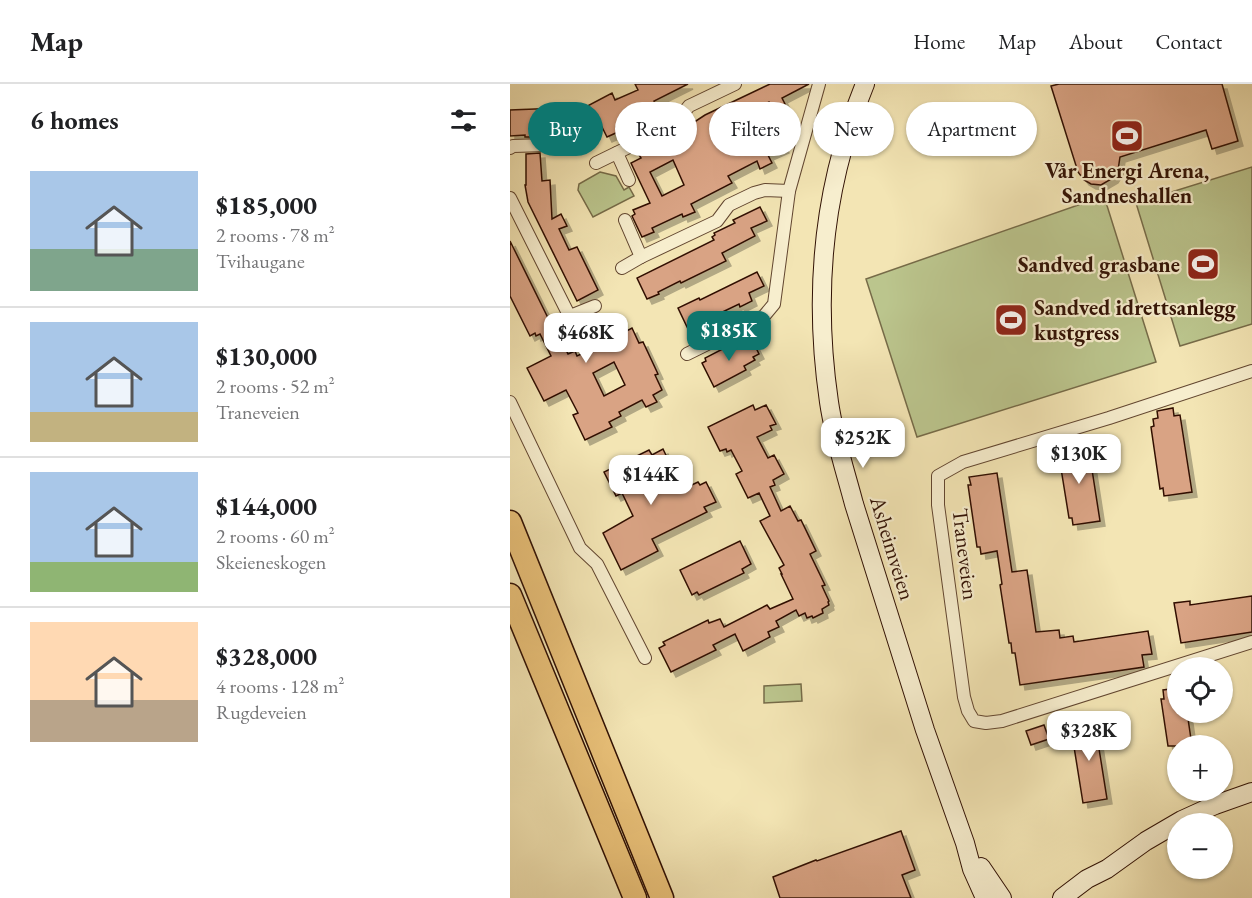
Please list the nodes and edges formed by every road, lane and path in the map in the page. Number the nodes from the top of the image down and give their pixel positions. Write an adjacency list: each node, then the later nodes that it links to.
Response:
1 (735, 84): 4 (street)
2 (819, 84): 11 (street)
3 (865, 84): 27 (main road, Asheimveien)
4 (697, 102)
5 (528, 146): 6 (street)
6 (510, 148)
7 (615, 154): 9 (street)
8 (618, 156): 10 (street)
9 (596, 163)
10 (629, 180)
11 (789, 191): 14 (street); 19 (street)
12 (510, 198): 17 (street)
13 (625, 220): 14 (street)
14 (641, 257): 15 (street)
15 (622, 268)
16 (595, 306): 17 (street)
17 (570, 316): 18 (street)
18 (578, 333)
19 (687, 354)
20 (1252, 371): 24 (street, Traneveien)
21 (510, 402): 25 (street)
22 (510, 522): 30 (highway)
23 (510, 595): 29 (highway)
24 (1252, 642)
25 (645, 658)
26 (1252, 792): 28 (main road)
27 (965, 843): 31 (main road, Asheimveien); 32 (main road, Asheimveien)
28 (1107, 869): 33 (main road); 34 (main road)
29 (635, 898)
30 (662, 898)
31 (985, 898)
32 (1002, 898)
33 (1062, 898)
34 (1080, 898)

